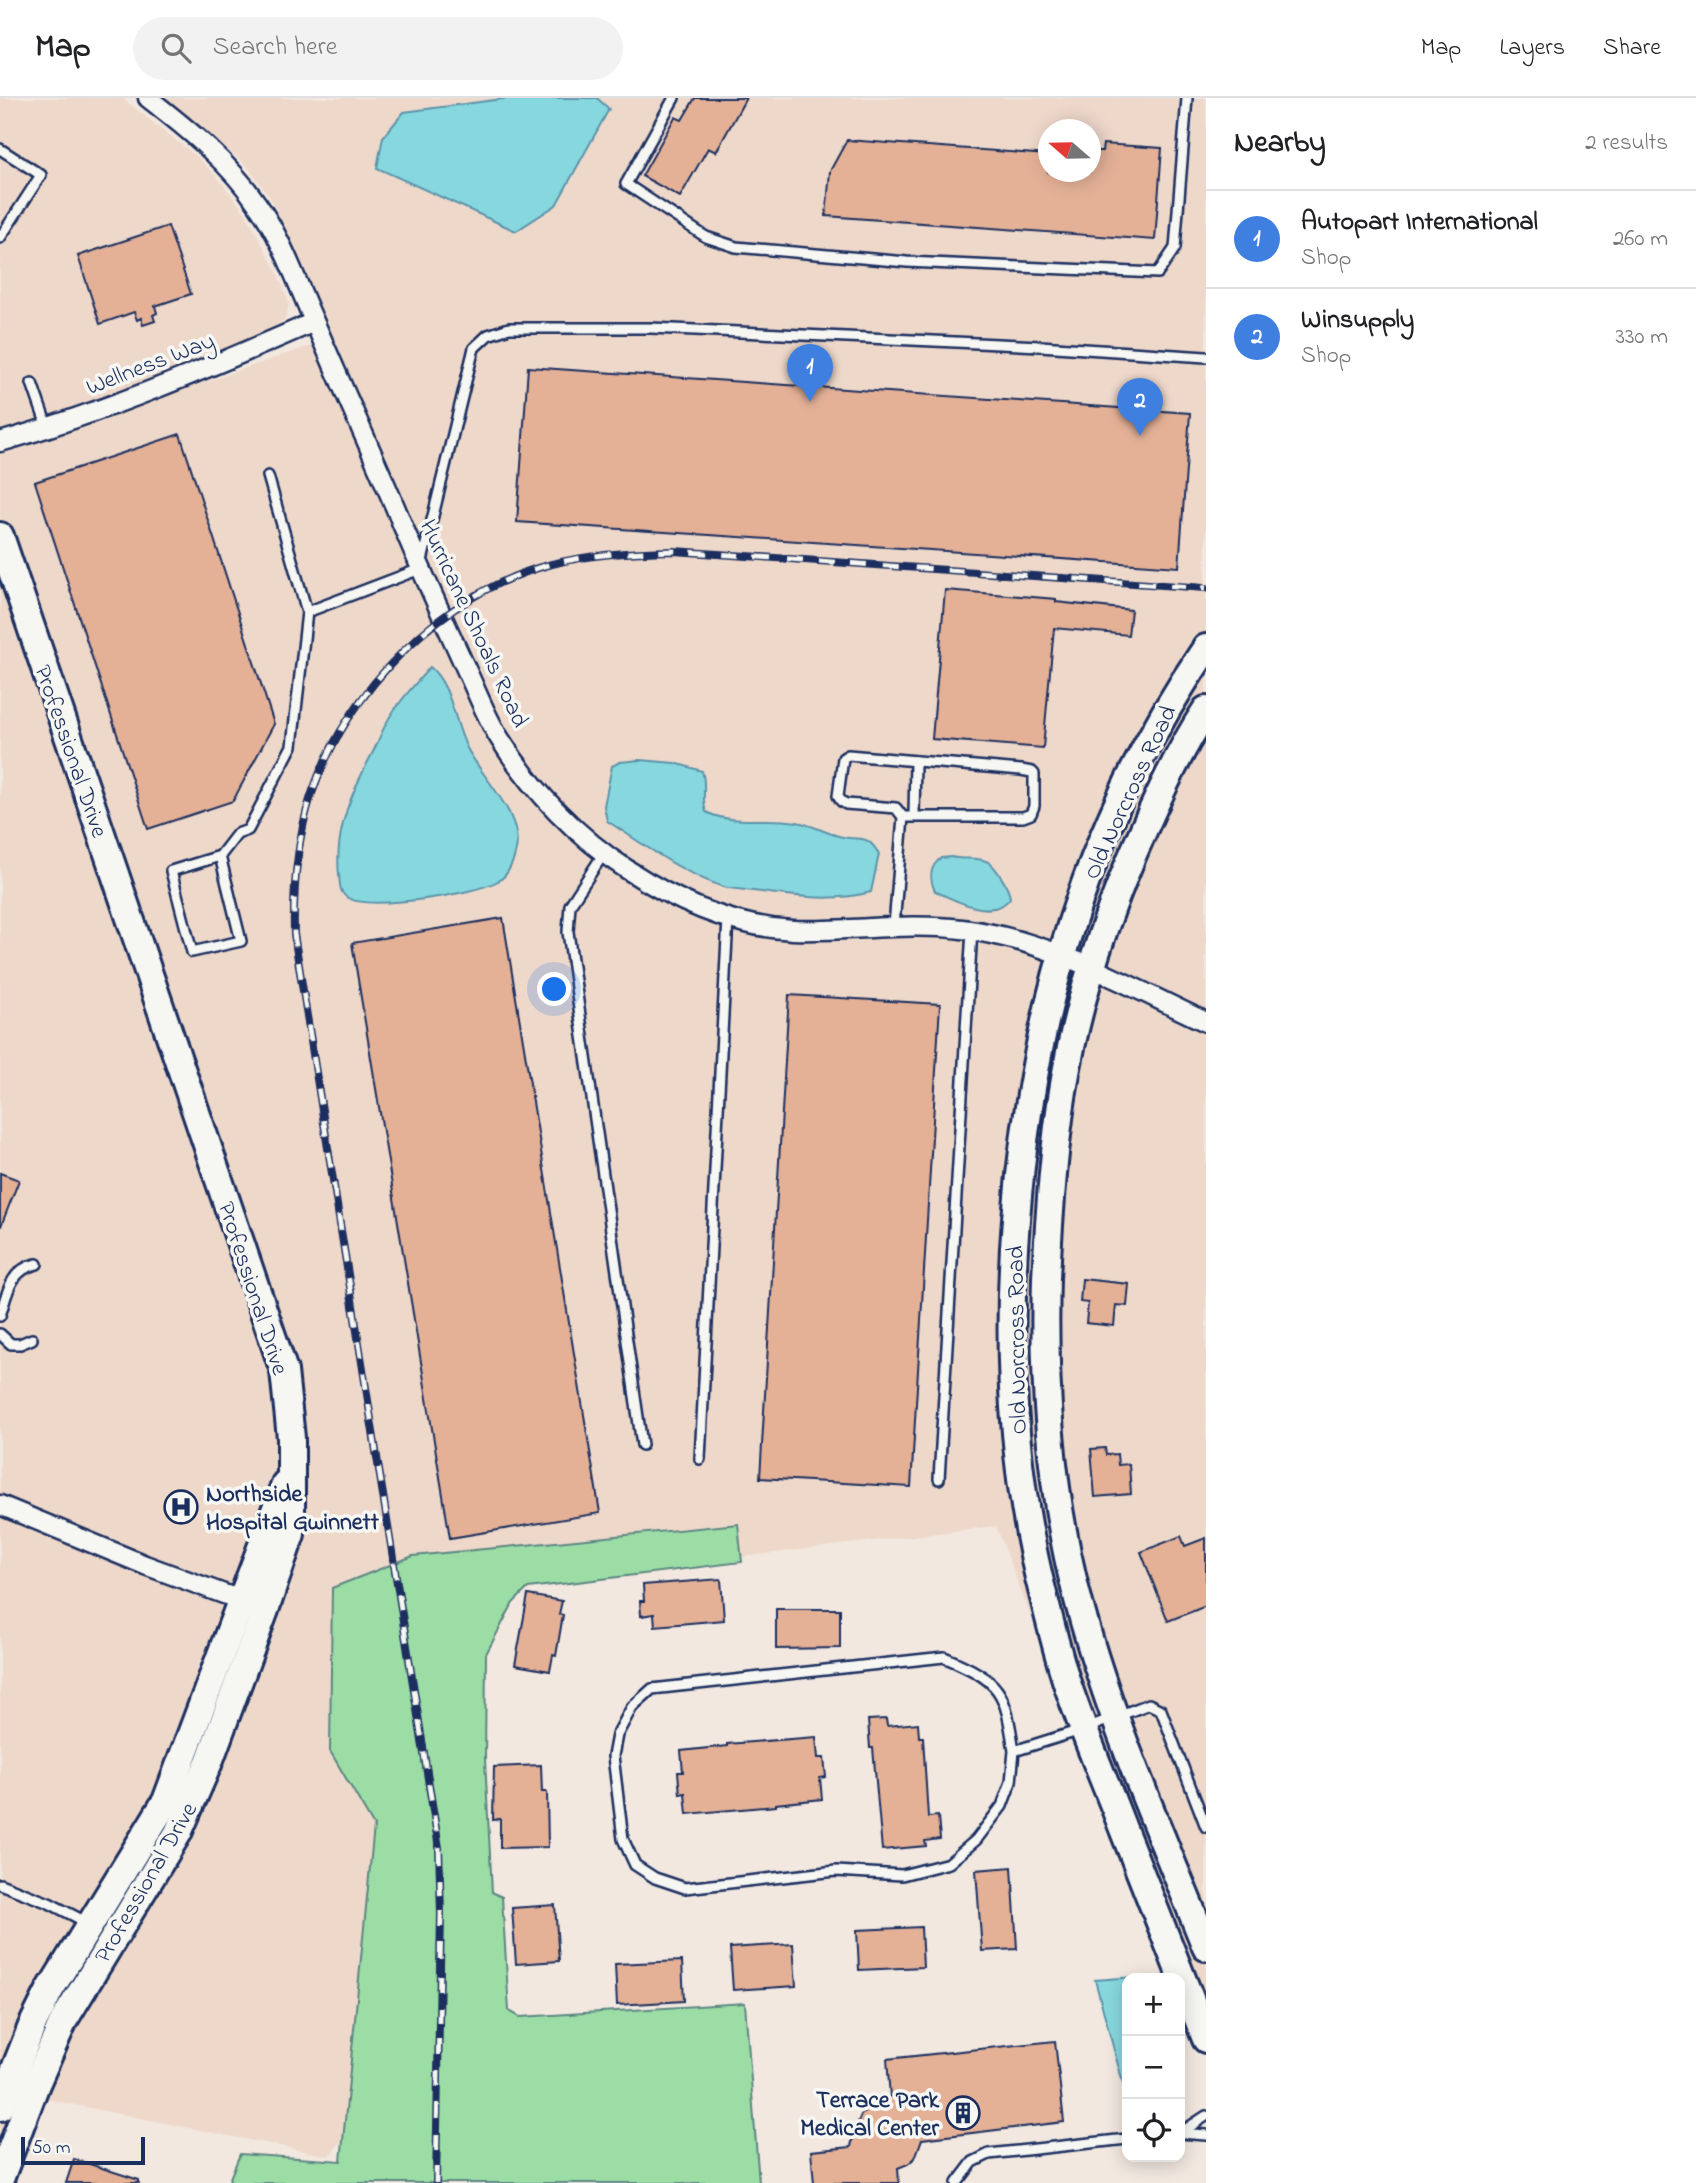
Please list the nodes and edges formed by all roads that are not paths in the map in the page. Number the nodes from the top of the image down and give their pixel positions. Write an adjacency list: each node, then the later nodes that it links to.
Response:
1 (148, 98): 6 (street, Hurricane Shoals Road)
2 (674, 98): 3 (lane)
3 (1187, 98)
4 (0, 149): 5 (lane)
5 (0, 238)
6 (314, 322): 9 (street, Wellness Way); 13 (street, Hurricane Shoals Road)
7 (1206, 357): 13 (lane)
8 (32, 383): 9 (lane)
9 (48, 429): 10 (street, Wellness Way)
10 (0, 442)
11 (268, 476): 14 (lane)
12 (0, 536): 35 (main road, Professional Drive)
13 (420, 569): 14 (lane); 19 (street, Hurricane Shoals Road)
14 (307, 612): 20 (lane)
15 (1206, 648): 24 (main road, Old Norcross Road)
16 (1206, 710): 25 (main road, Old Norcross Road)
17 (915, 761): 18 (lane); 18 (lane); 18 (lane)
18 (909, 817): 22 (lane)
19 (604, 853): 21 (street, Hurricane Shoals Road); 31 (lane)
20 (220, 856): 20 (lane)
21 (728, 918): 22 (street, Hurricane Shoals Road); 32 (lane)
22 (894, 926): 23 (street, Hurricane Shoals Road)
23 (972, 930): 24 (street, Hurricane Shoals Road); 33 (lane)
24 (1061, 956): 25 (street, Hurricane Shoals Road); 37 (main road, Old Norcross Road)
25 (1091, 969): 26 (street, Hurricane Shoals Road); 36 (main road, Old Norcross Road)
26 (1206, 1022)
27 (37, 1264): 28 (lane)
28 (0, 1316)
29 (0, 1334): 30 (lane)
30 (32, 1339)
31 (642, 1445)
32 (700, 1459)
33 (939, 1479)
34 (0, 1505): 35 (street)
35 (253, 1605): 41 (main road)
36 (1114, 1716): 37 (lane); 39 (lane); 42 (main road, Old Norcross Road)
37 (1084, 1729): 38 (lane); 43 (main road, Old Norcross Road)
38 (1014, 1751): 38 (lane)
39 (1206, 1827)
40 (0, 1884): 41 (lane)
41 (102, 1930): 44 (main road); 50 (main road, Professional Drive)
42 (1206, 1947)
43 (1206, 2039)
44 (0, 2106)
45 (1206, 2116): 46 (lane)
46 (1185, 2130)
47 (1185, 2134): 48 (lane)
48 (1206, 2136)
49 (1122, 2140): 51 (lane)
50 (0, 2179)
51 (957, 2183)

